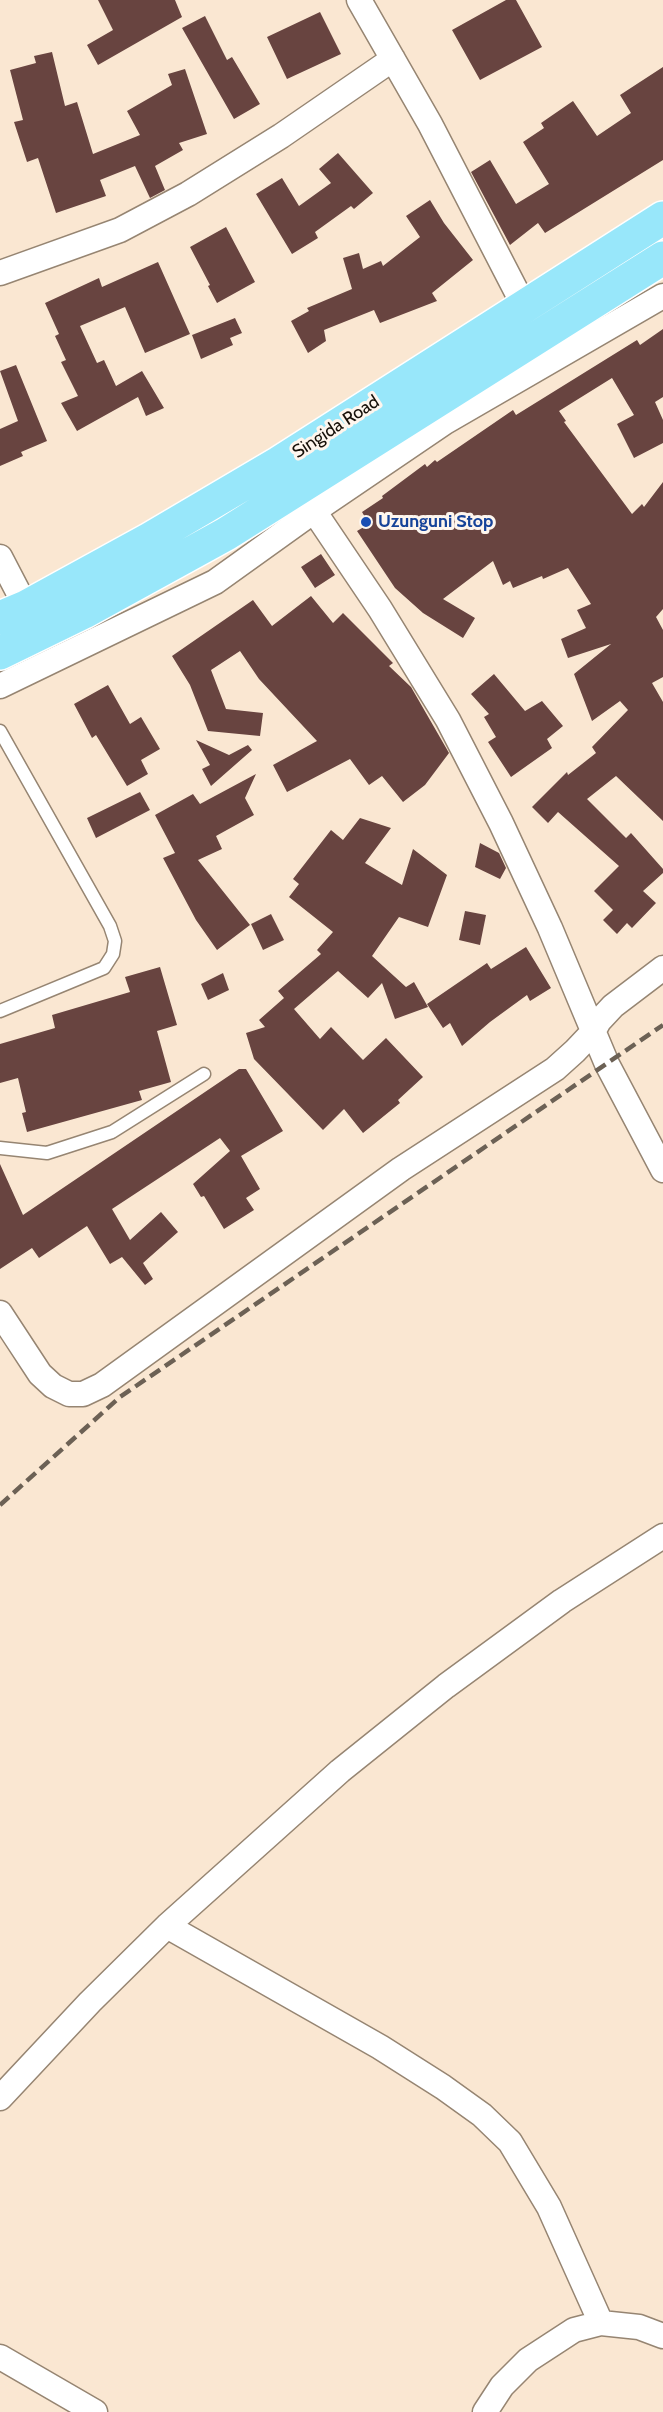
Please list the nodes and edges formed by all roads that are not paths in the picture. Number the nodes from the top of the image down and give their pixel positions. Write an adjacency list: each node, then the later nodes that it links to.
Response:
1 (358, 0): 2 (street)
2 (393, 59): 5 (street); 7 (street)
3 (663, 218): 7 (highway, Singida Road)
4 (663, 258): 11 (highway, Singida Road)
5 (0, 273)
6 (663, 296): 8 (street)
7 (525, 306): 10 (highway, Singida Road)
8 (314, 511): 12 (street); 16 (street)
9 (0, 557): 10 (street)
10 (13, 612)
11 (0, 653)
12 (0, 686)
13 (0, 731): 15 (lane)
14 (663, 968): 16 (street)
15 (0, 1011)
16 (592, 1032): 19 (street); 20 (street)
17 (204, 1074): 18 (lane)
18 (0, 1148)
19 (663, 1170)
20 (0, 1313)
21 (663, 1536): 22 (street)
22 (167, 1926): 23 (street); 24 (street)
23 (0, 2098)
24 (601, 2323): 25 (street); 28 (street)
25 (663, 2336)
26 (0, 2357): 27 (street)
27 (95, 2412)
28 (485, 2412)

